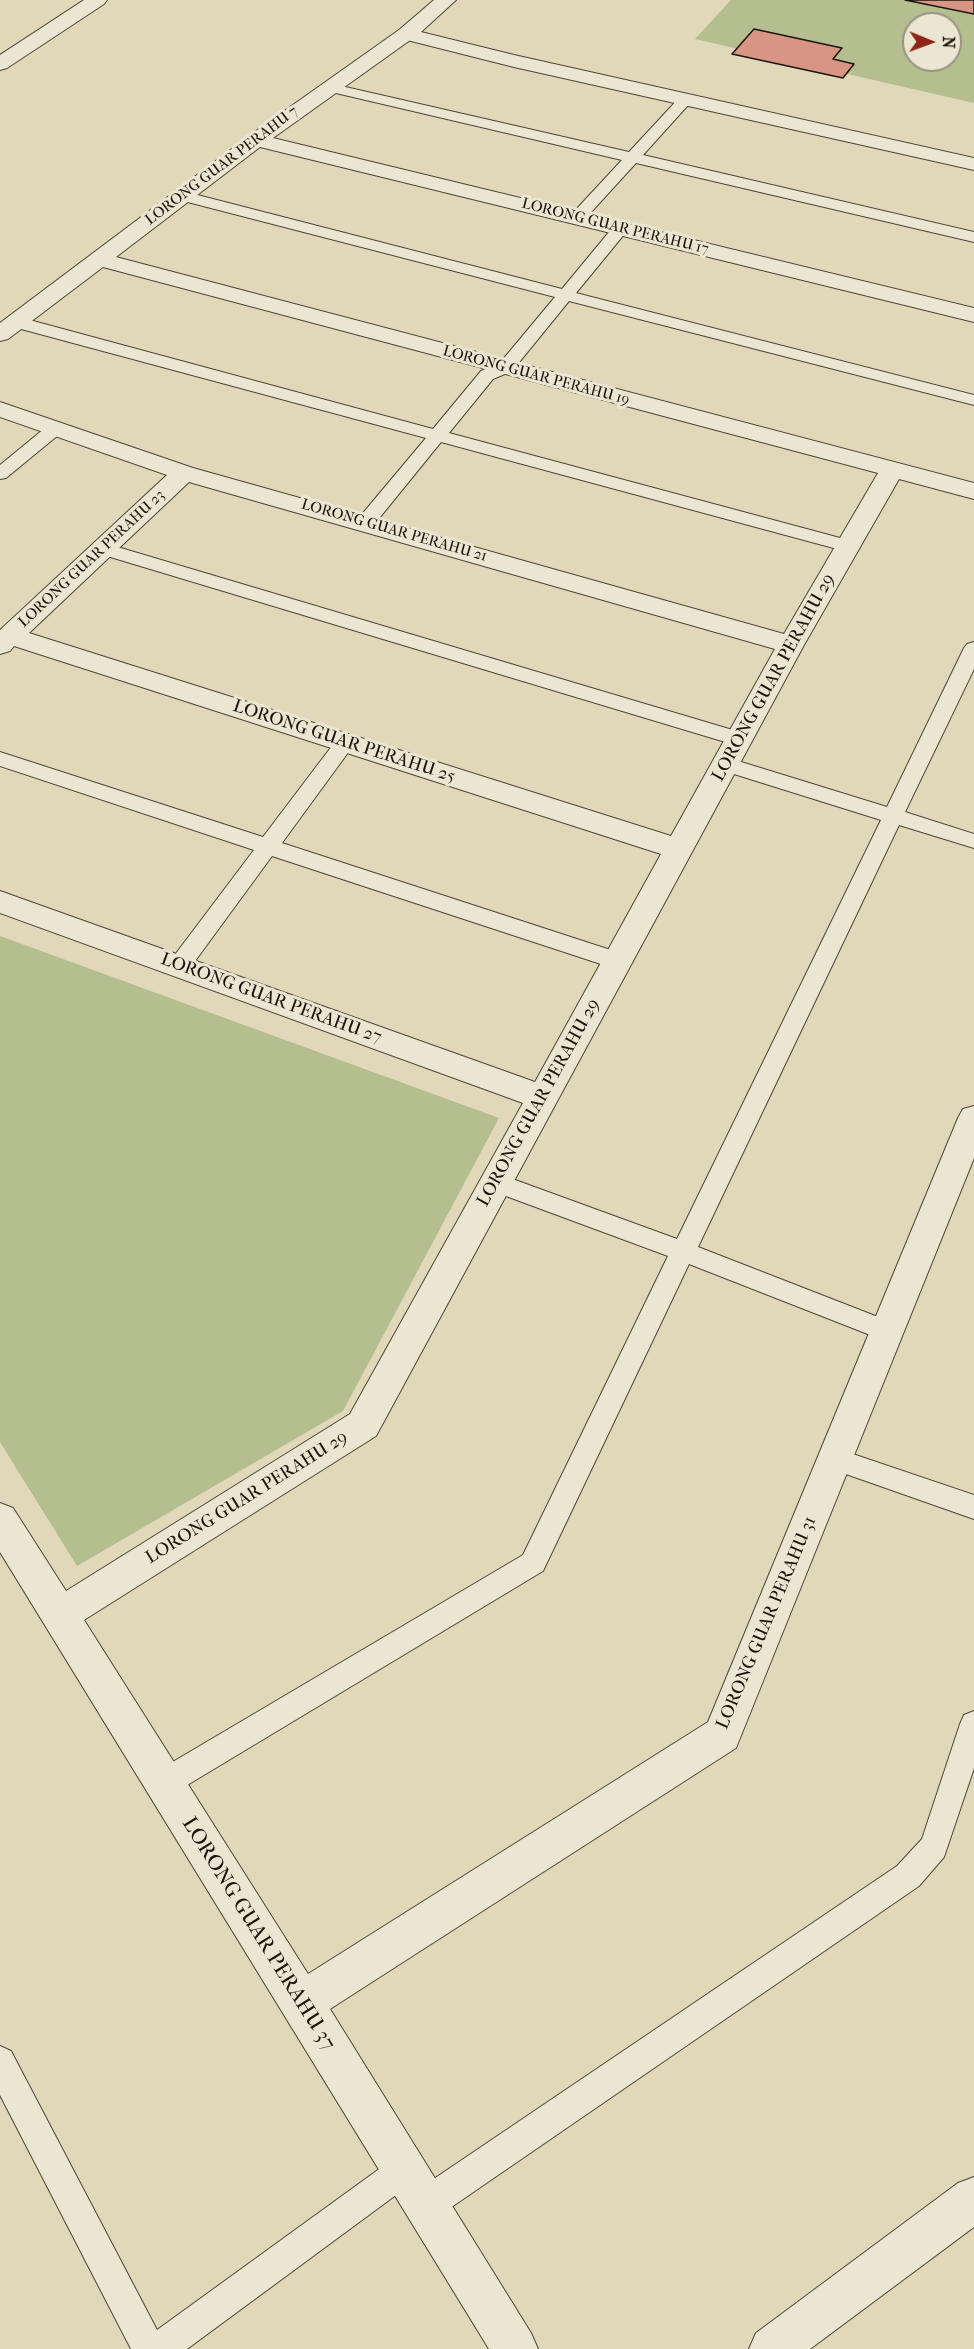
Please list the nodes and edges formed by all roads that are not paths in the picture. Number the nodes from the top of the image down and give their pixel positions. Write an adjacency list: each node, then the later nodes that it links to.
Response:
1 (97, 0): 4 (street)
2 (446, 0): 3 (street, LORONG GUAR PERAHU 7)
3 (405, 34): 5 (street, LORONG GUAR PERAHU 7); 6 (street)
4 (0, 64)
5 (328, 87): 7 (street, LORONG GUAR PERAHU 7); 8 (lane)
6 (685, 100): 8 (lane); 9 (street)
7 (256, 140): 10 (street, LORONG GUAR PERAHU 7); 11 (street, LORONG GUAR PERAHU 17)
8 (632, 158): 11 (lane); 13 (lane)
9 (974, 164)
10 (182, 196): 14 (street, LORONG GUAR PERAHU 7); 15 (lane)
11 (577, 218): 12 (street, LORONG GUAR PERAHU 17)
12 (620, 229): 15 (lane); 16 (street, LORONG GUAR PERAHU 17)
13 (974, 237)
14 (99, 259): 17 (street, LORONG GUAR PERAHU 7); 18 (street, LORONG GUAR PERAHU 19)
15 (564, 296): 18 (lane); 19 (lane)
16 (974, 315)
17 (8, 328): 22 (lane)
18 (506, 368): 22 (lane); 23 (street, LORONG GUAR PERAHU 19)
19 (974, 400)
20 (0, 409): 21 (street, LORONG GUAR PERAHU 21)
21 (56, 428): 24 (street, LORONG GUAR PERAHU 21); 25 (lane)
22 (436, 437): 27 (lane); 28 (lane)
23 (892, 470): 26 (street, LORONG GUAR PERAHU 19); 28 (street, LORONG GUAR PERAHU 29)
24 (184, 473): 27 (street, LORONG GUAR PERAHU 21); 29 (street, LORONG GUAR PERAHU 23)
25 (0, 474)
26 (974, 492)
27 (365, 523): 31 (street, LORONG GUAR PERAHU 21)
28 (848, 546): 31 (street, LORONG GUAR PERAHU 29)
29 (104, 549): 30 (street, LORONG GUAR PERAHU 23); 34 (lane)
30 (5, 640): 33 (street, LORONG GUAR PERAHU 25)
31 (791, 645): 34 (street, LORONG GUAR PERAHU 29)
32 (974, 648): 36 (lane)
33 (345, 742): 38 (lane); 39 (street, LORONG GUAR PERAHU 25)
34 (732, 752): 36 (lane); 39 (street, LORONG GUAR PERAHU 29)
35 (0, 759): 38 (lane)
36 (892, 816): 37 (lane); 46 (lane)
37 (974, 841)
38 (267, 846): 41 (lane); 42 (lane)
39 (678, 849): 41 (street, LORONG GUAR PERAHU 29)
40 (0, 902): 42 (street, LORONG GUAR PERAHU 27)
41 (618, 961): 43 (street, LORONG GUAR PERAHU 29)
42 (179, 966): 43 (street, LORONG GUAR PERAHU 27)
43 (542, 1097): 45 (street, LORONG GUAR PERAHU 29)
44 (974, 1118): 47 (street, LORONG GUAR PERAHU 31)
45 (496, 1182): 46 (lane); 51 (street, LORONG GUAR PERAHU 29)
46 (682, 1251): 47 (lane); 53 (lane)
47 (887, 1331): 48 (street, LORONG GUAR PERAHU 31)
48 (835, 1459): 49 (lane); 54 (street, LORONG GUAR PERAHU 31)
49 (974, 1507)
50 (0, 1520): 51 (street, LORONG GUAR PERAHU 37)
51 (59, 1615): 53 (street, LORONG GUAR PERAHU 37)
52 (974, 1724): 58 (lane)
53 (164, 1784): 54 (street, LORONG GUAR PERAHU 37)
54 (303, 2003): 56 (street, LORONG GUAR PERAHU 37)
55 (0, 2062): 59 (lane)
56 (404, 2170): 58 (street, LORONG GUAR PERAHU 37); 60 (lane)
57 (974, 2199): 62 (street)
58 (425, 2205): 61 (street, LORONG GUAR PERAHU 37)
59 (150, 2349)
60 (159, 2349)
61 (515, 2349)
62 (772, 2349)

